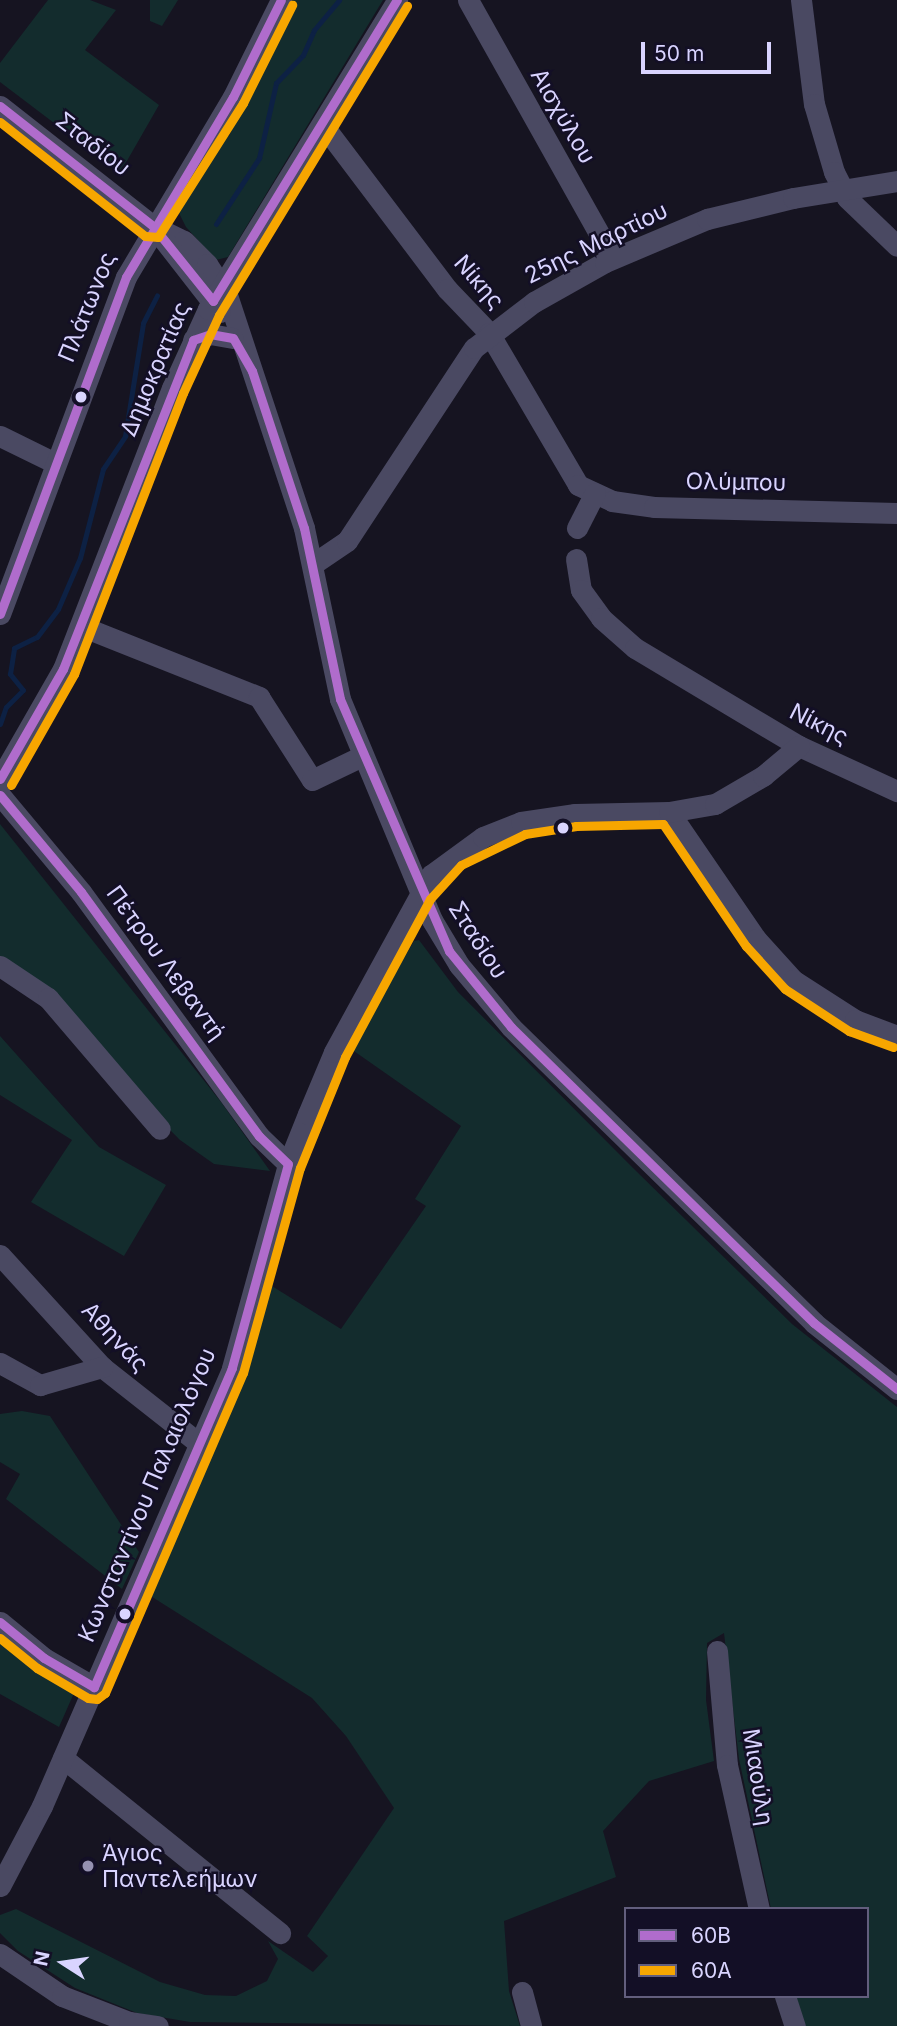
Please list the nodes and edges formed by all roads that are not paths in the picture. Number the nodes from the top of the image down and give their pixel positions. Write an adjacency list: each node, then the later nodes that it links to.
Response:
1 (281, 0): 9 (street, Πλάτωνος)
2 (397, 0): 6 (street, Δημοκρατίας)
3 (468, 0): 11 (street, Αισχύλου)
4 (801, 0): 8 (street)
5 (0, 106): 9 (street, Σταδίου)
6 (323, 125): 12 (street, Δημοκρατίας); 13 (street, Νίκης)
7 (897, 181): 8 (street, 25ης Μαρτίου)
8 (841, 188): 10 (street); 11 (street, 25ης Μαρτίου)
9 (153, 226): 12 (street, Σταδίου); 18 (street, Πλάτωνος)
10 (897, 246)
11 (613, 258): 13 (street, 25ης Μαρτίου)
12 (218, 293): 14 (street, Σταδίου); 15 (street, Δημοκρατίας); 16 (street, Σταδίου)
13 (489, 333): 19 (street, Νίκης); 23 (street, 25ης Μαρτίου)
14 (233, 338): 15 (street); 16 (street, Σταδίου)
15 (193, 340): 25 (street, Δημοκρατίας)
16 (252, 371): 23 (street, Σταδίου)
17 (0, 436): 18 (street)
18 (55, 463): 24 (street, Πλάτωνος)
19 (586, 489): 20 (street, Ολύμπου); 21 (street)
20 (897, 513)
21 (577, 528)
22 (576, 559): 26 (street, Νίκης)
23 (313, 564): 27 (street, Σταδίου)
24 (0, 614)
25 (81, 626): 27 (street); 28 (street, Δημοκρατίας)
26 (799, 746): 29 (street, Νίκης); 31 (street, Κωνσταντίνου Παλαιολόγου)
27 (362, 755): 32 (street, Σταδίου)
28 (0, 779)
29 (897, 791)
30 (0, 795): 36 (street, Πέτρου Λεβαντή)
31 (669, 812): 32 (street, Κωνσταντίνου Παλαιολόγου); 34 (street)
32 (420, 892): 36 (street, Κωνσταντίνου Παλαιολόγου); 40 (street, Σταδίου)
33 (0, 966): 35 (street)
34 (897, 1036)
35 (160, 1129)
36 (288, 1164): 41 (street, Κωνσταντίνου Παλαιολόγου)
37 (0, 1255): 39 (street, Αθηνάς)
38 (0, 1363): 39 (street)
39 (102, 1367): 41 (street, Αθηνάς)
40 (897, 1389)
41 (201, 1445): 44 (street, Κωνσταντίνου Παλαιολόγου)
42 (0, 1622): 44 (street)
43 (717, 1651): 47 (street, Μιαούλη)
44 (94, 1687): 45 (street, Κωνσταντίνου Παλαιολόγου)
45 (63, 1758): 46 (street, Κωνσταντίνου Παλαιολόγου); 48 (street)
46 (0, 1886)
47 (759, 1907)
48 (280, 1933)
49 (0, 1954): 52 (street)
50 (522, 1992): 53 (street)
51 (786, 1998): 54 (street)
52 (158, 2026)
53 (531, 2026)
54 (795, 2026)

